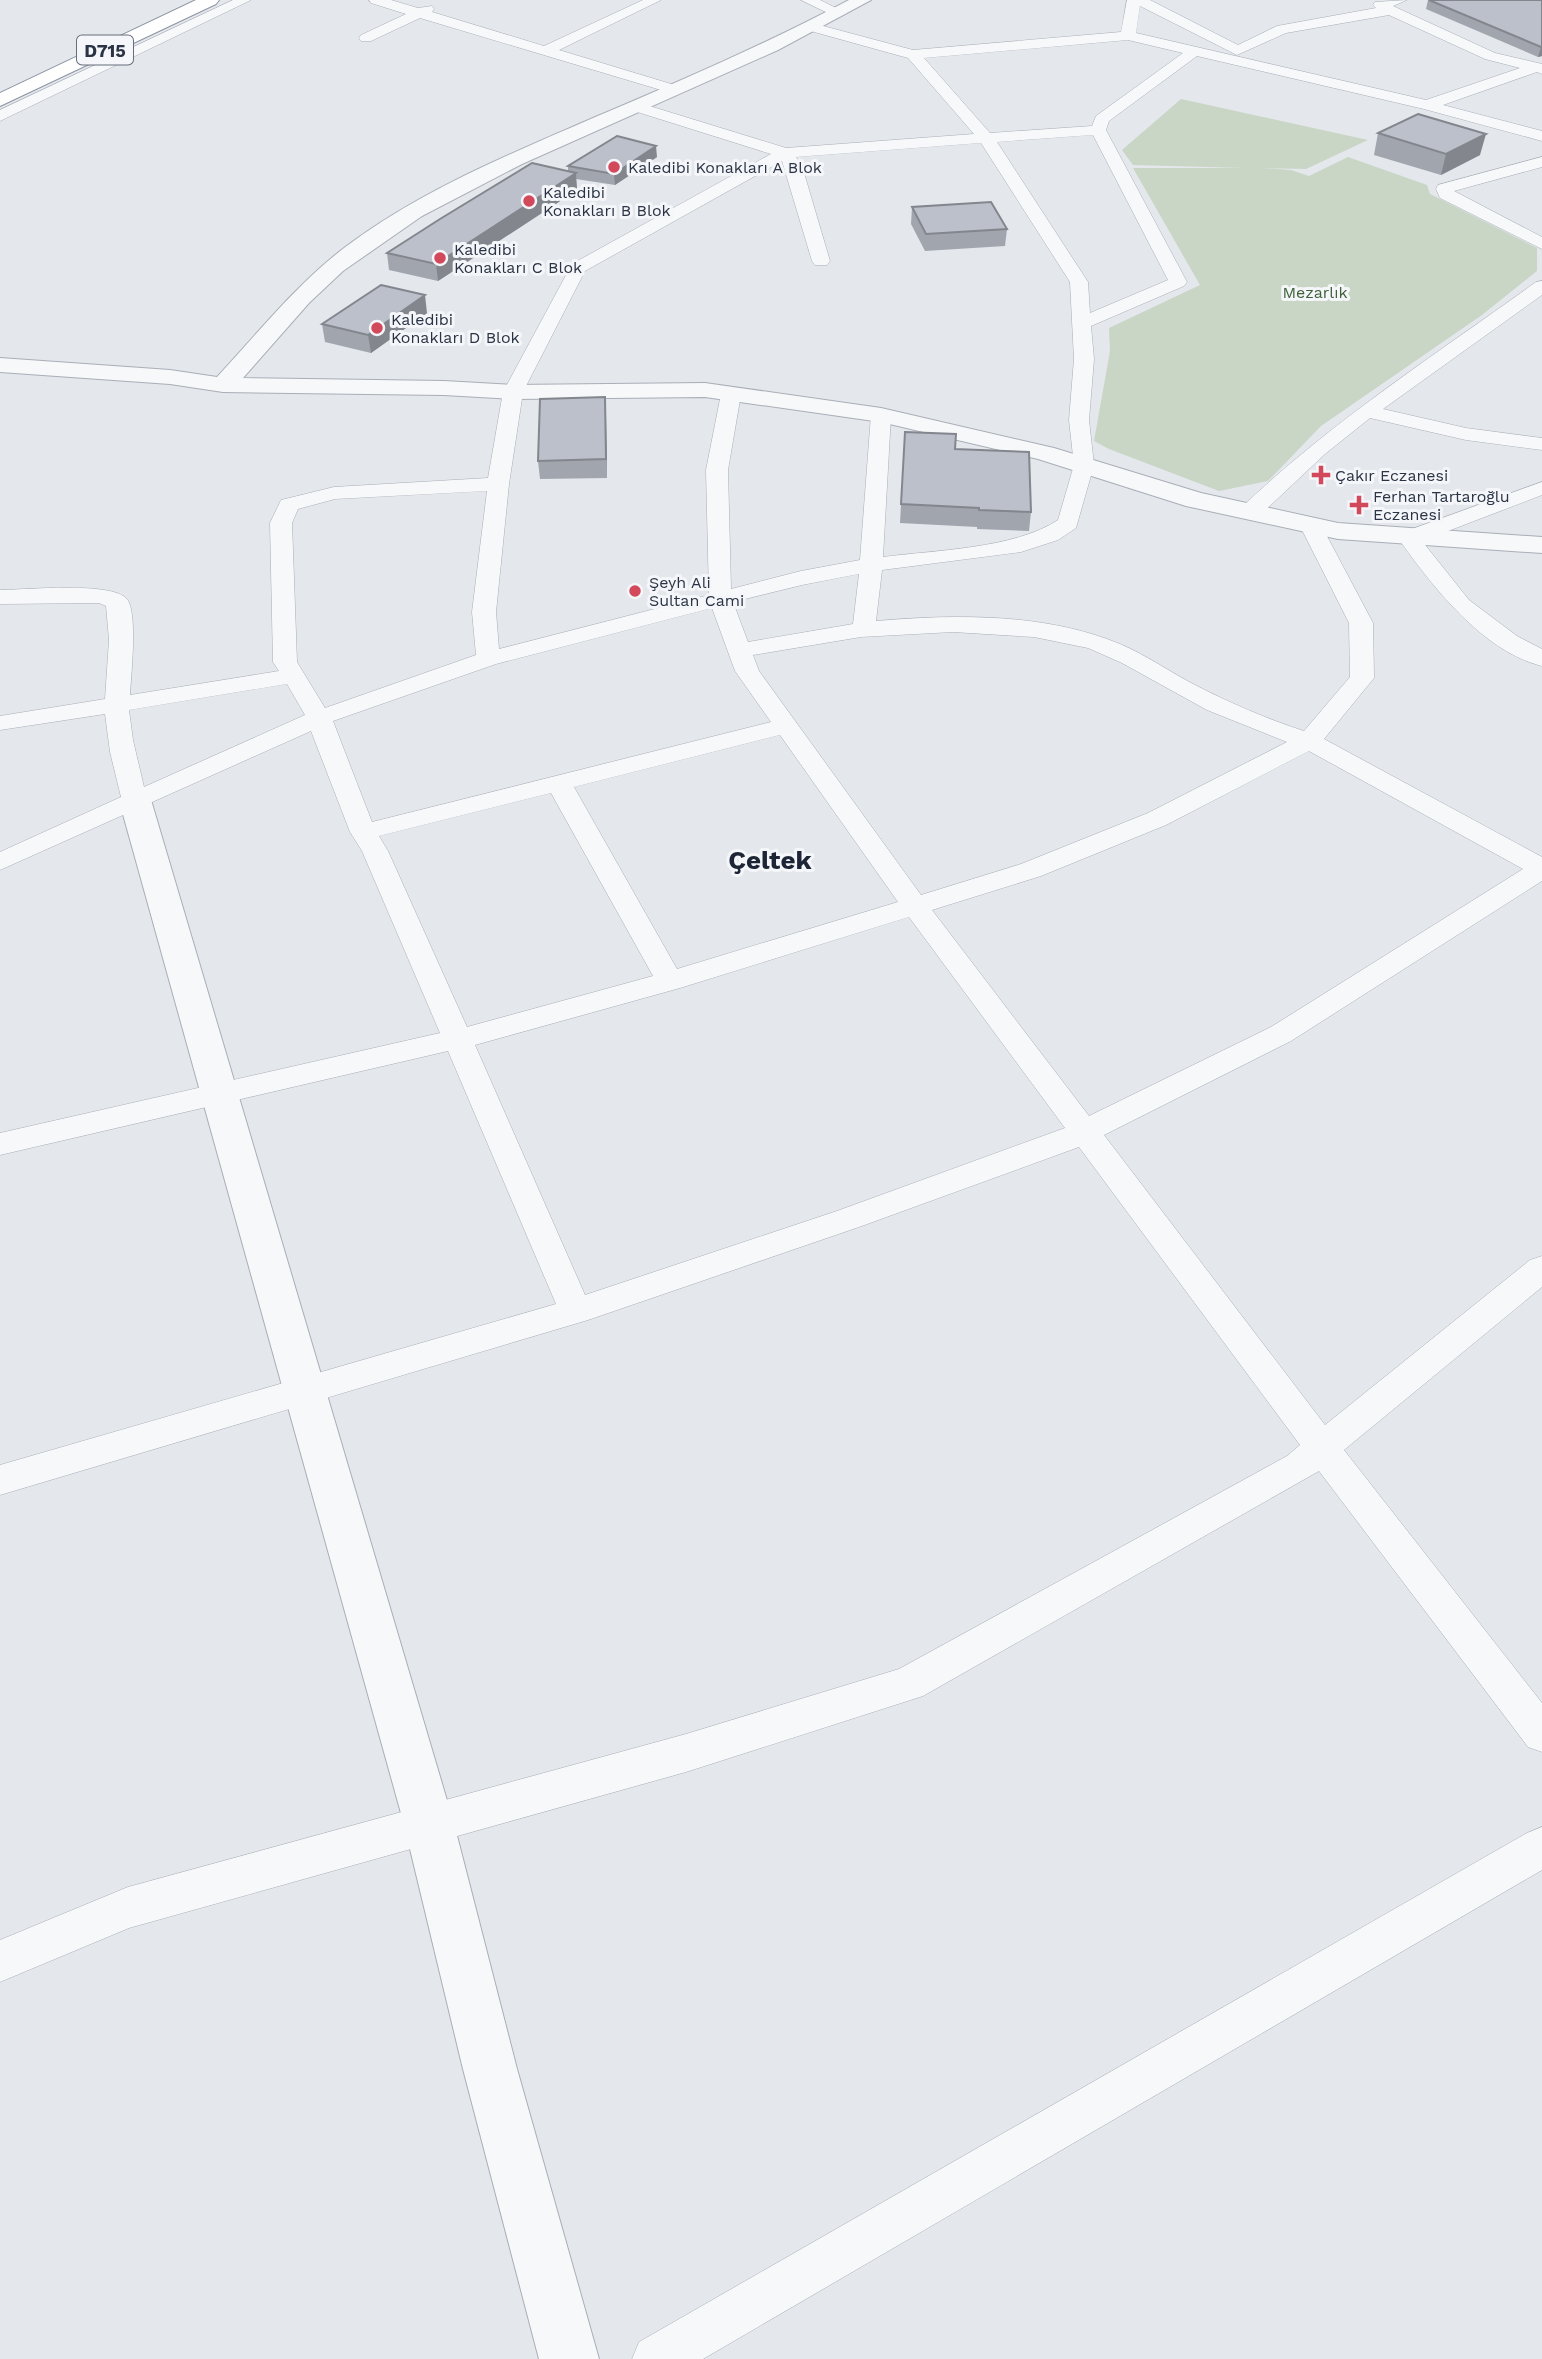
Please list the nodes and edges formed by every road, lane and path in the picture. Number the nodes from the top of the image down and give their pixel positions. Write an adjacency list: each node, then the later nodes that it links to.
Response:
1 (171, 0): 21 (highway, D715)
2 (210, 0): 25 (highway, D715)
3 (244, 0): 28 (street)
4 (376, 0): 12 (street)
5 (654, 0): 17 (street)
6 (808, 0): 13 (street)
7 (862, 0): 13 (street)
8 (1134, 0): 15 (street)
9 (1139, 0): 18 (street)
10 (438, 4): 12 (street)
11 (1396, 5): 18 (street); 22 (street)
12 (417, 13): 16 (street); 17 (street)
13 (839, 13): 14 (street)
14 (812, 27): 20 (street); 24 (street)
15 (1128, 36): 19 (street); 20 (street)
16 (366, 37)
17 (545, 51): 24 (street)
18 (1237, 51): 23 (street)
19 (1194, 52): 23 (street); 29 (street)
20 (913, 55): 31 (street)
21 (37, 62)
22 (1540, 67): 26 (street)
23 (1272, 69): 26 (street)
24 (676, 90): 27 (street)
25 (0, 100)
26 (1427, 105): 30 (street)
27 (636, 107): 32 (street); 39 (street)
28 (0, 116)
29 (1098, 130): 31 (street); 37 (street)
30 (1542, 136)
31 (985, 137): 32 (street); 37 (street)
32 (785, 153): 35 (street); 40 (street)
33 (1542, 162): 34 (street)
34 (1542, 244)
35 (821, 261)
36 (1542, 286): 42 (street)
37 (1082, 323): 45 (street)
38 (0, 365): 39 (street)
39 (223, 385): 40 (street)
40 (513, 392): 41 (street); 46 (street)
41 (730, 394): 43 (street); 54 (street)
42 (1365, 411): 44 (street); 48 (street)
43 (881, 415): 45 (street); 52 (street)
44 (1542, 444)
45 (1084, 465): 48 (street); 52 (street)
46 (498, 484): 57 (street); 59 (street)
47 (1542, 488): 50 (street)
48 (1250, 512): 49 (street)
49 (1311, 526): 50 (street); 64 (street)
50 (1409, 538): 51 (street); 58 (street)
51 (1542, 545)
52 (871, 565): 54 (street); 55 (street)
53 (0, 597): 60 (street)
54 (720, 597): 56 (street); 57 (street)
55 (864, 627): 56 (street); 64 (street)
56 (738, 651): 63 (street)
57 (488, 659): 61 (street)
58 (1542, 659)
59 (294, 676): 60 (street); 61 (street)
60 (117, 706): 62 (street); 66 (street)
61 (319, 718): 66 (street); 67 (street)
62 (0, 723)
63 (786, 726): 65 (street); 70 (street)
64 (1309, 741): 69 (street); 70 (street)
65 (559, 783): 67 (street); 71 (street)
66 (135, 800): 68 (street); 73 (street)
67 (363, 832): 72 (street)
68 (0, 862)
69 (1542, 868): 74 (street)
70 (915, 906): 71 (street); 74 (street)
71 (670, 981): 72 (street)
72 (457, 1039): 73 (street); 77 (street)
73 (218, 1094): 75 (street); 78 (street)
74 (1084, 1131): 77 (street); 79 (street)
75 (0, 1144)
76 (1542, 1269): 79 (street)
77 (576, 1311): 78 (street)
78 (304, 1392): 80 (street); 82 (street)
79 (1322, 1448): 81 (street); 82 (street)
80 (0, 1480)
81 (1542, 1734)
82 (429, 1824): 84 (street); 85 (street)
83 (1542, 1847): 86 (street)
84 (0, 1961)
85 (569, 2359)
86 (656, 2359)

